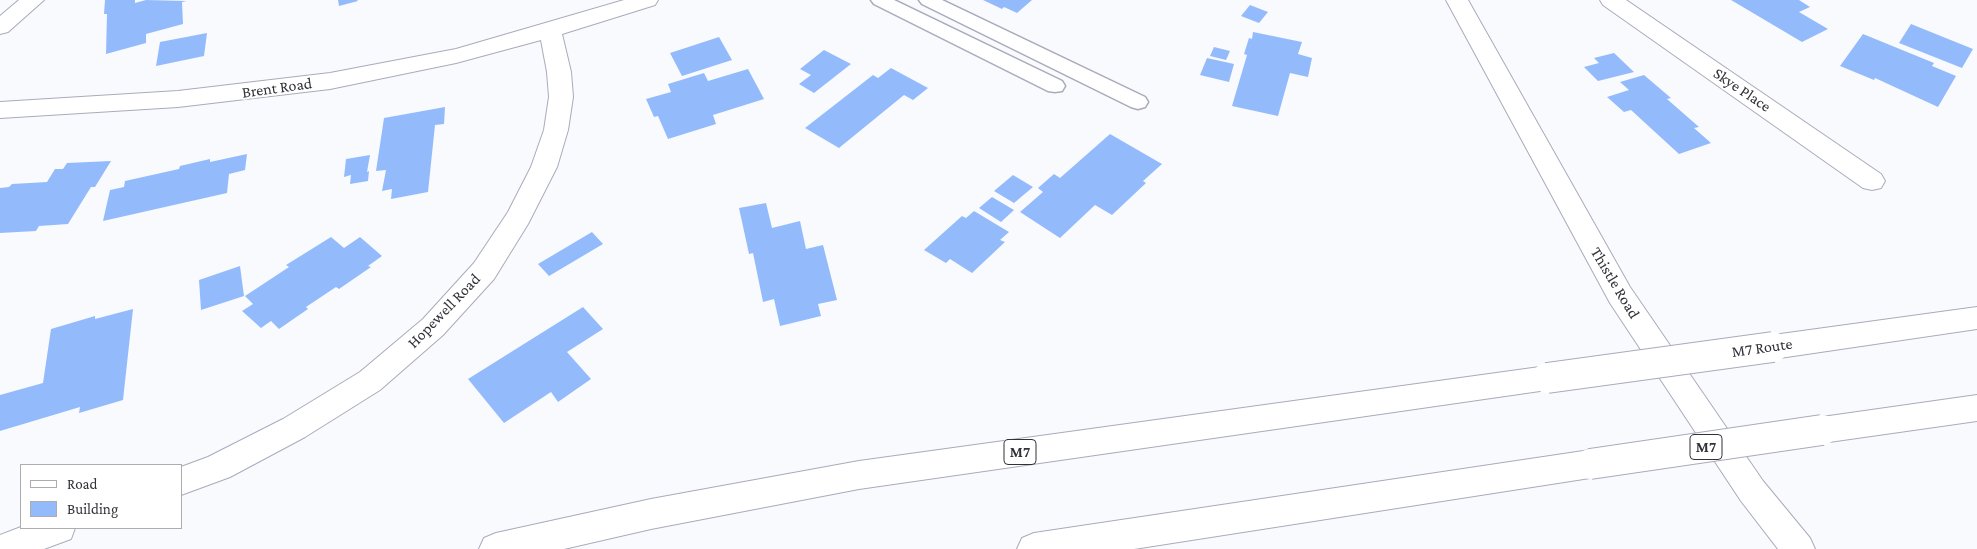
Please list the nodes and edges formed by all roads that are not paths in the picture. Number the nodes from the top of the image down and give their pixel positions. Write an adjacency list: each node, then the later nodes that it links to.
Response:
1 (33, 0): 7 (main road)
2 (647, 0): 8 (main road, Brent Road)
3 (880, 0): 9 (lane)
4 (928, 0): 10 (lane)
5 (1457, 0): 20 (main road, Thistle Road)
6 (1611, 0): 12 (main road, Skye Place)
7 (0, 27)
8 (550, 30): 11 (main road, Brent Road); 15 (main road, Hopewell Road)
9 (1055, 86)
10 (1138, 102)
11 (0, 110)
12 (1872, 182)
13 (1977, 318): 18 (main road, M7 Route / M7, bridge)
14 (1977, 408): 19 (main road, M7, bridge)
15 (182, 481)
16 (55, 529): 17 (main road)
17 (3, 549)
18 (496, 549)
19 (1034, 549)
20 (1798, 549)

